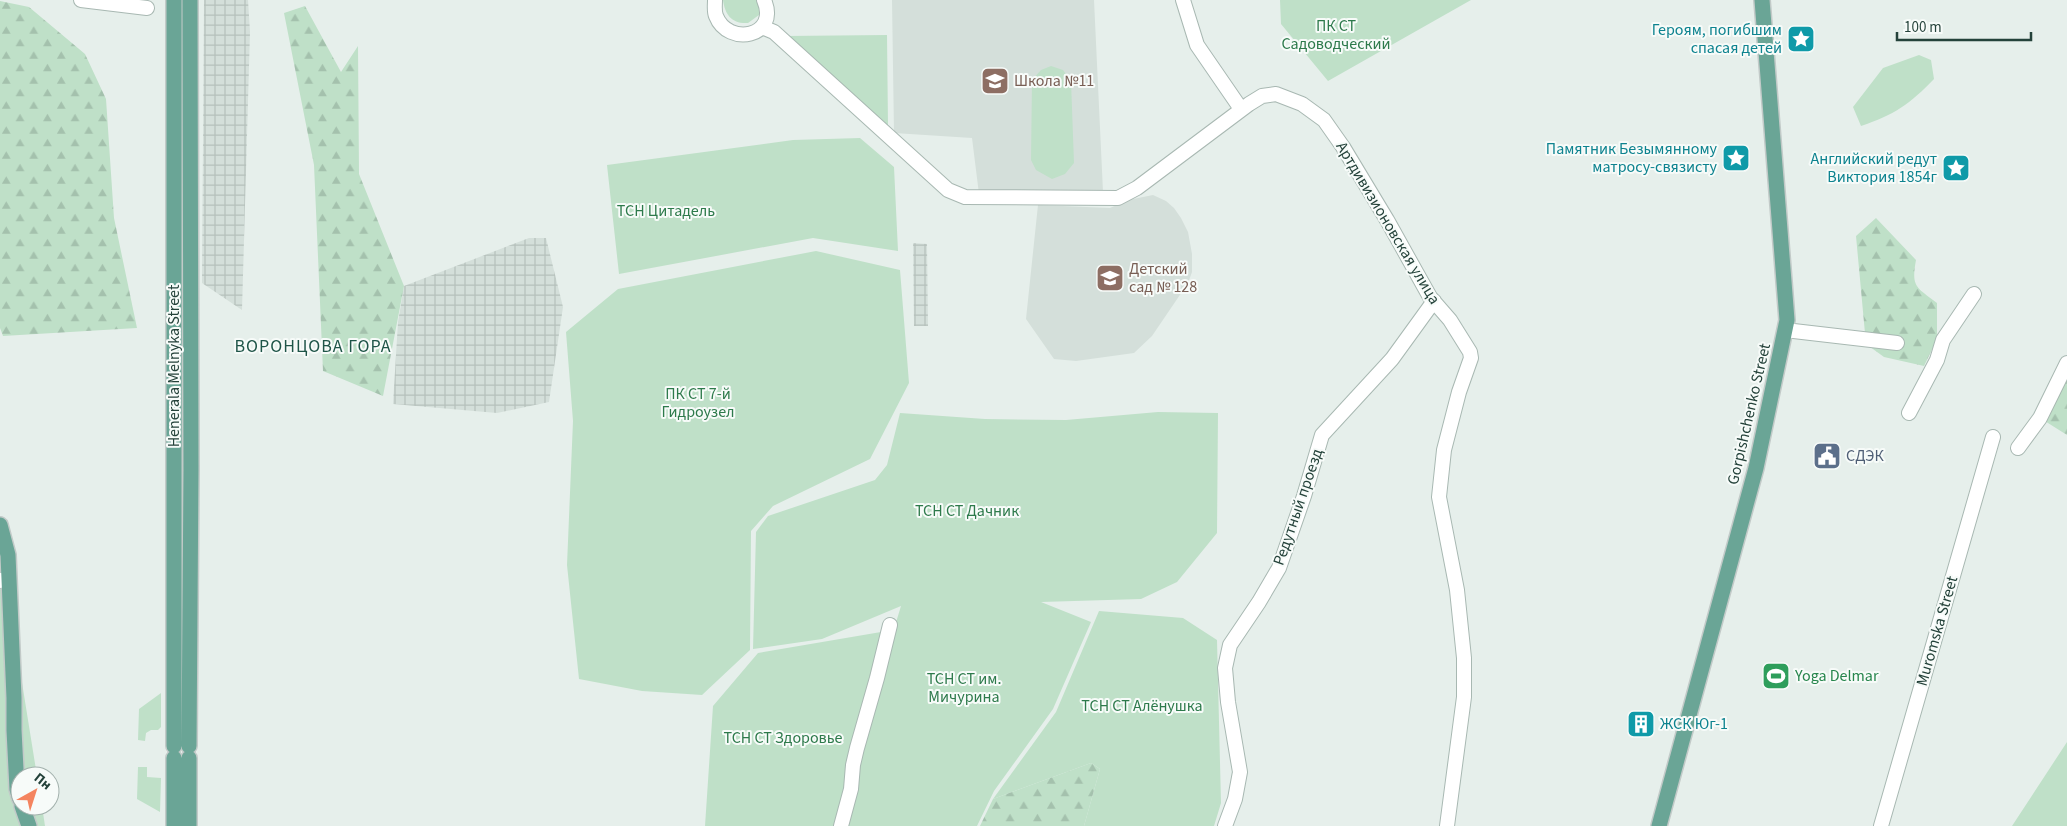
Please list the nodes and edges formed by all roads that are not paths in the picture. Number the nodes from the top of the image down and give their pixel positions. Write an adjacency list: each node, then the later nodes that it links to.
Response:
1 (81, 0): 8 (street)
2 (174, 0): 13 (main road, Henerala Melnyka Street)
3 (190, 0): 14 (main road, Henerala Melnyka Street)
4 (715, 0): 9 (street)
5 (764, 0): 9 (street)
6 (1183, 0): 10 (street)
7 (1762, 0): 15 (main road, Gorpishchenko Street)
8 (147, 8)
9 (762, 27): 10 (street, Артдивизионовская улица)
10 (1242, 109): 12 (street, Артдивизионовская улица)
11 (1974, 294): 18 (street)
12 (1434, 301): 29 (street, Редутный проезд); 30 (street, Артдивизионовская улица)
13 (175, 326): 14 (main road); 24 (main road, Henerala Melnyka Street)
14 (191, 327): 24 (main road, Henerala Melnyka Street)
15 (1785, 330): 16 (street); 31 (main road, Gorpishchenko Street)
16 (1897, 343)
17 (2067, 363): 20 (street)
18 (1909, 413)
19 (1993, 437): 32 (street, Muromska Street)
20 (2018, 448)
21 (0, 525): 22 (main road)
22 (2, 580): 25 (main road)
23 (890, 626): 28 (street)
24 (181, 751): 26 (main road, Henerala Melnyka Street); 27 (main road, Henerala Melnyka Street)
25 (16, 766)
26 (174, 826)
27 (189, 826)
28 (841, 826)
29 (1225, 826)
30 (1447, 826)
31 (1658, 826)
32 (1881, 826)

